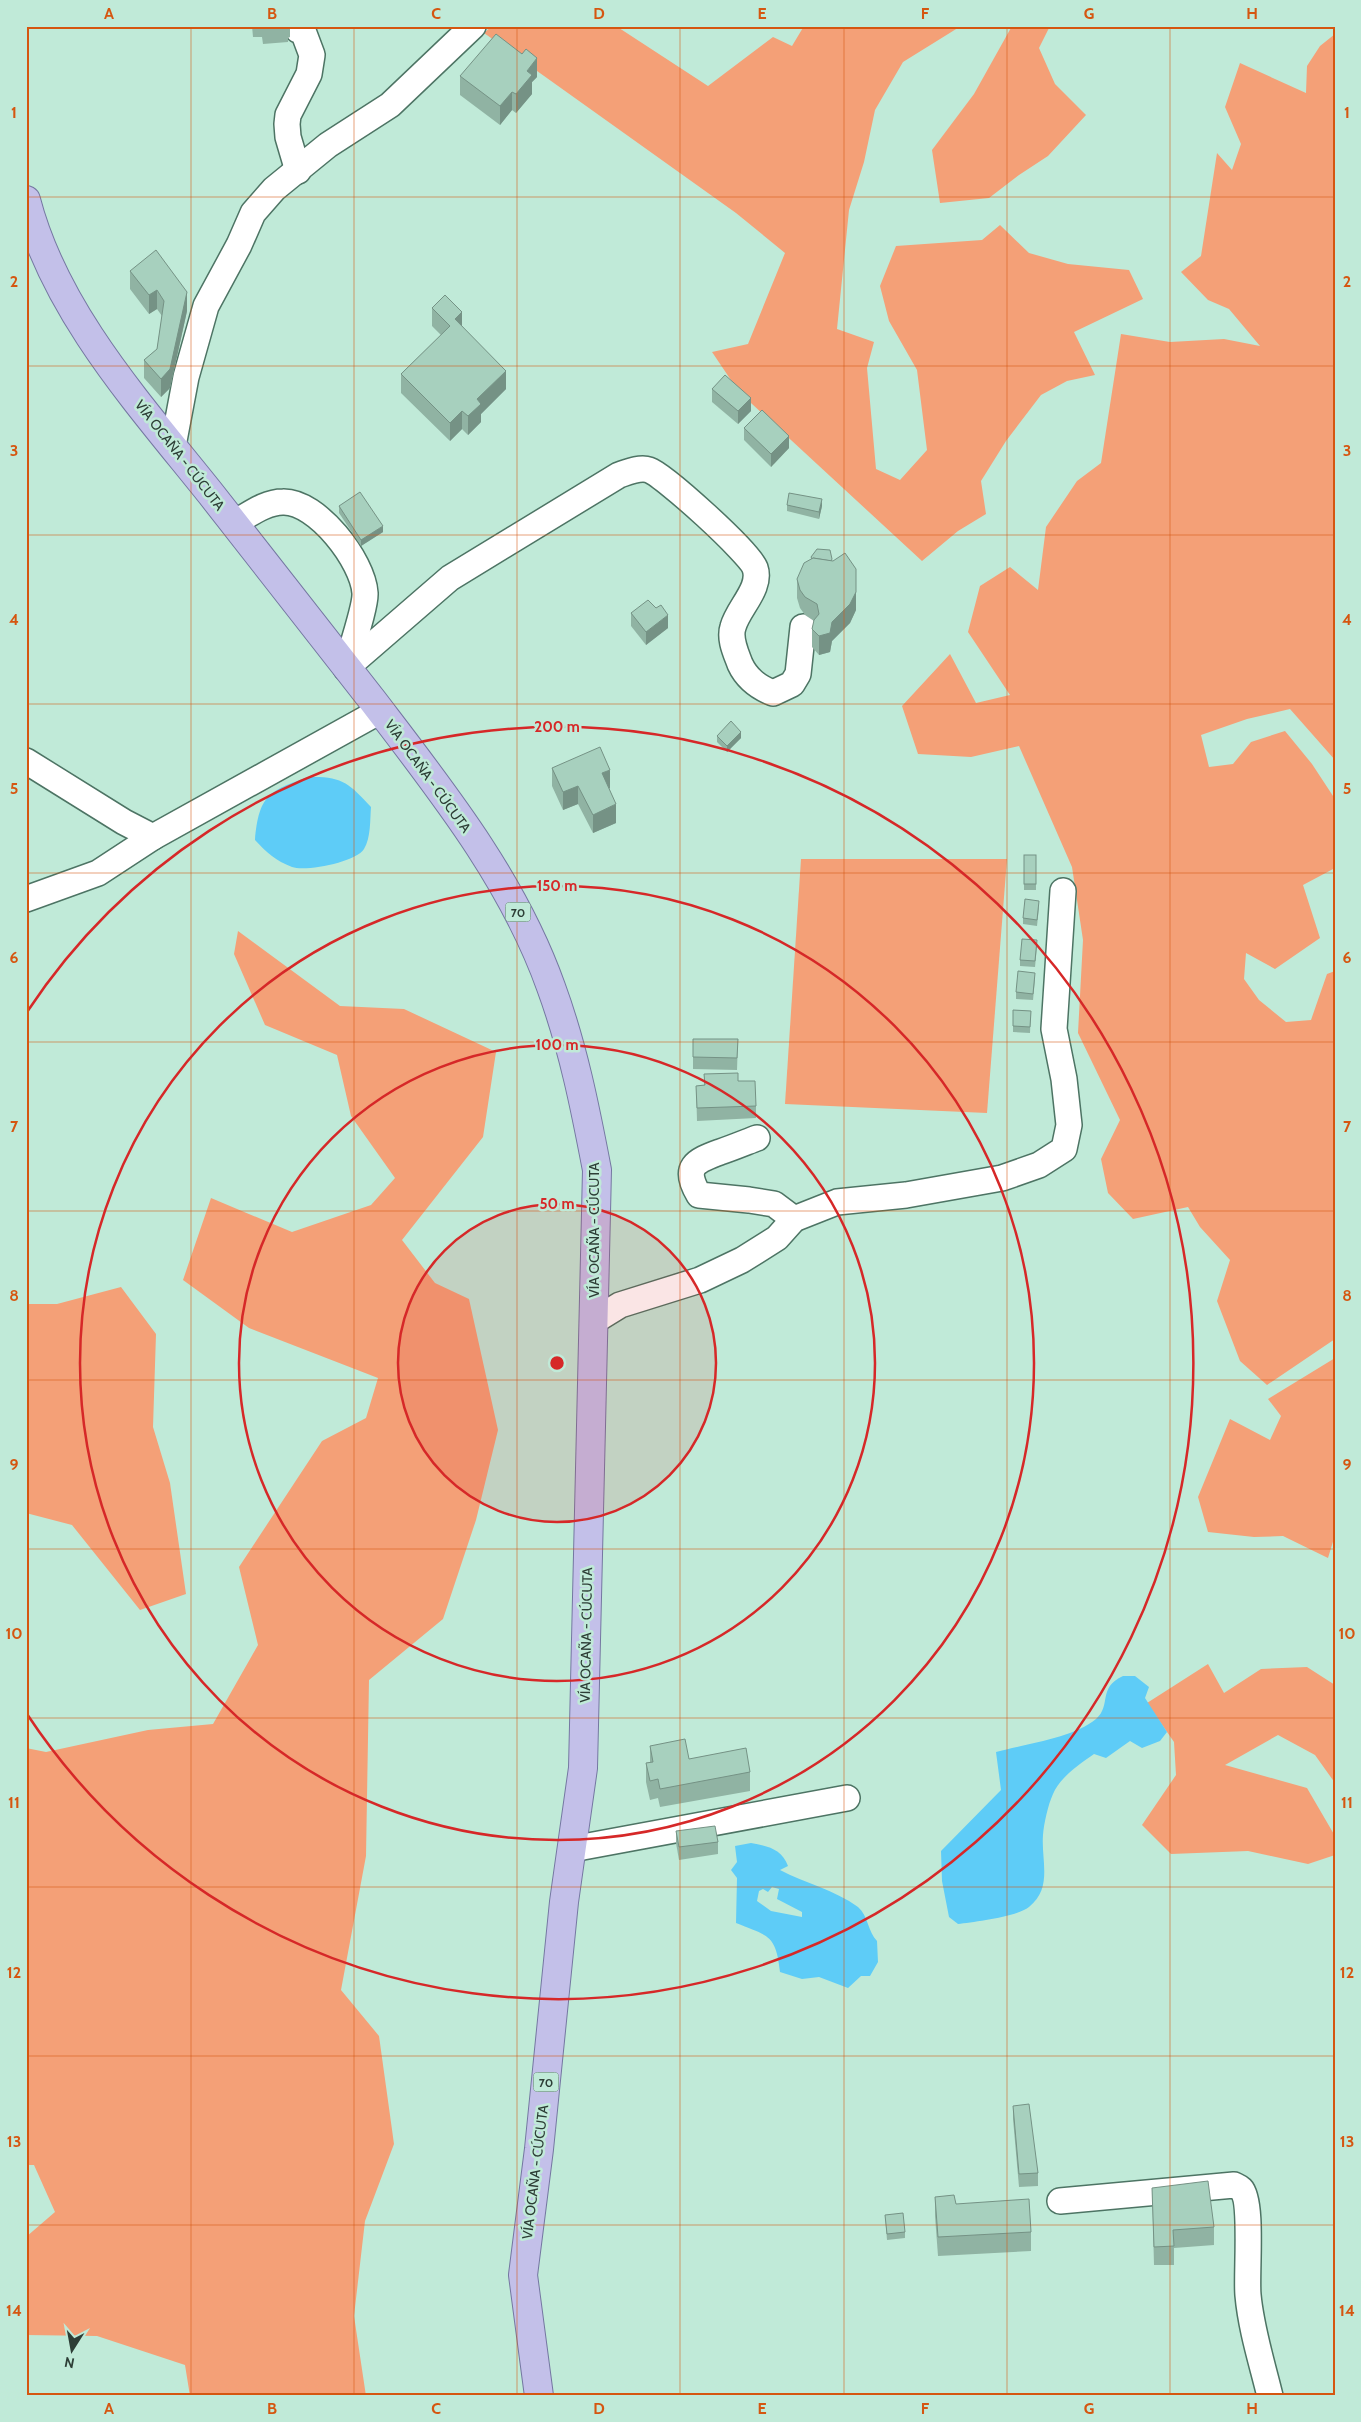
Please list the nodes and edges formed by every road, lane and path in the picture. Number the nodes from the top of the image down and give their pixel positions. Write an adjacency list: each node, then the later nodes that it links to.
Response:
1 (473, 26): 3 (street)
2 (298, 30): 3 (street)
3 (298, 171): 5 (street)
4 (26, 200): 5 (main road, VÍA OCAÑA - CÚCUTA / 70)
5 (173, 446): 6 (main road, VÍA OCAÑA - CÚCUTA / 70)
6 (234, 523): 8 (main road, VÍA OCAÑA - CÚCUTA / 70); 8 (street)
7 (803, 627): 8 (street)
8 (346, 668): 9 (main road, VÍA OCAÑA - CÚCUTA / 70)
9 (380, 711): 11 (street); 16 (main road, VÍA OCAÑA - CÚCUTA / 70)
10 (26, 761): 11 (street)
11 (153, 837): 13 (street)
12 (1063, 891): 15 (street)
13 (26, 899)
14 (756, 1138): 15 (street)
15 (794, 1219): 16 (street)
16 (594, 1321): 18 (main road, VÍA OCAÑA - CÚCUTA / 70)
17 (848, 1798): 18 (street)
18 (572, 1848): 20 (main road, VÍA OCAÑA - CÚCUTA / 70)
19 (1060, 2201): 21 (street)
20 (539, 2396)
21 (1270, 2396)

